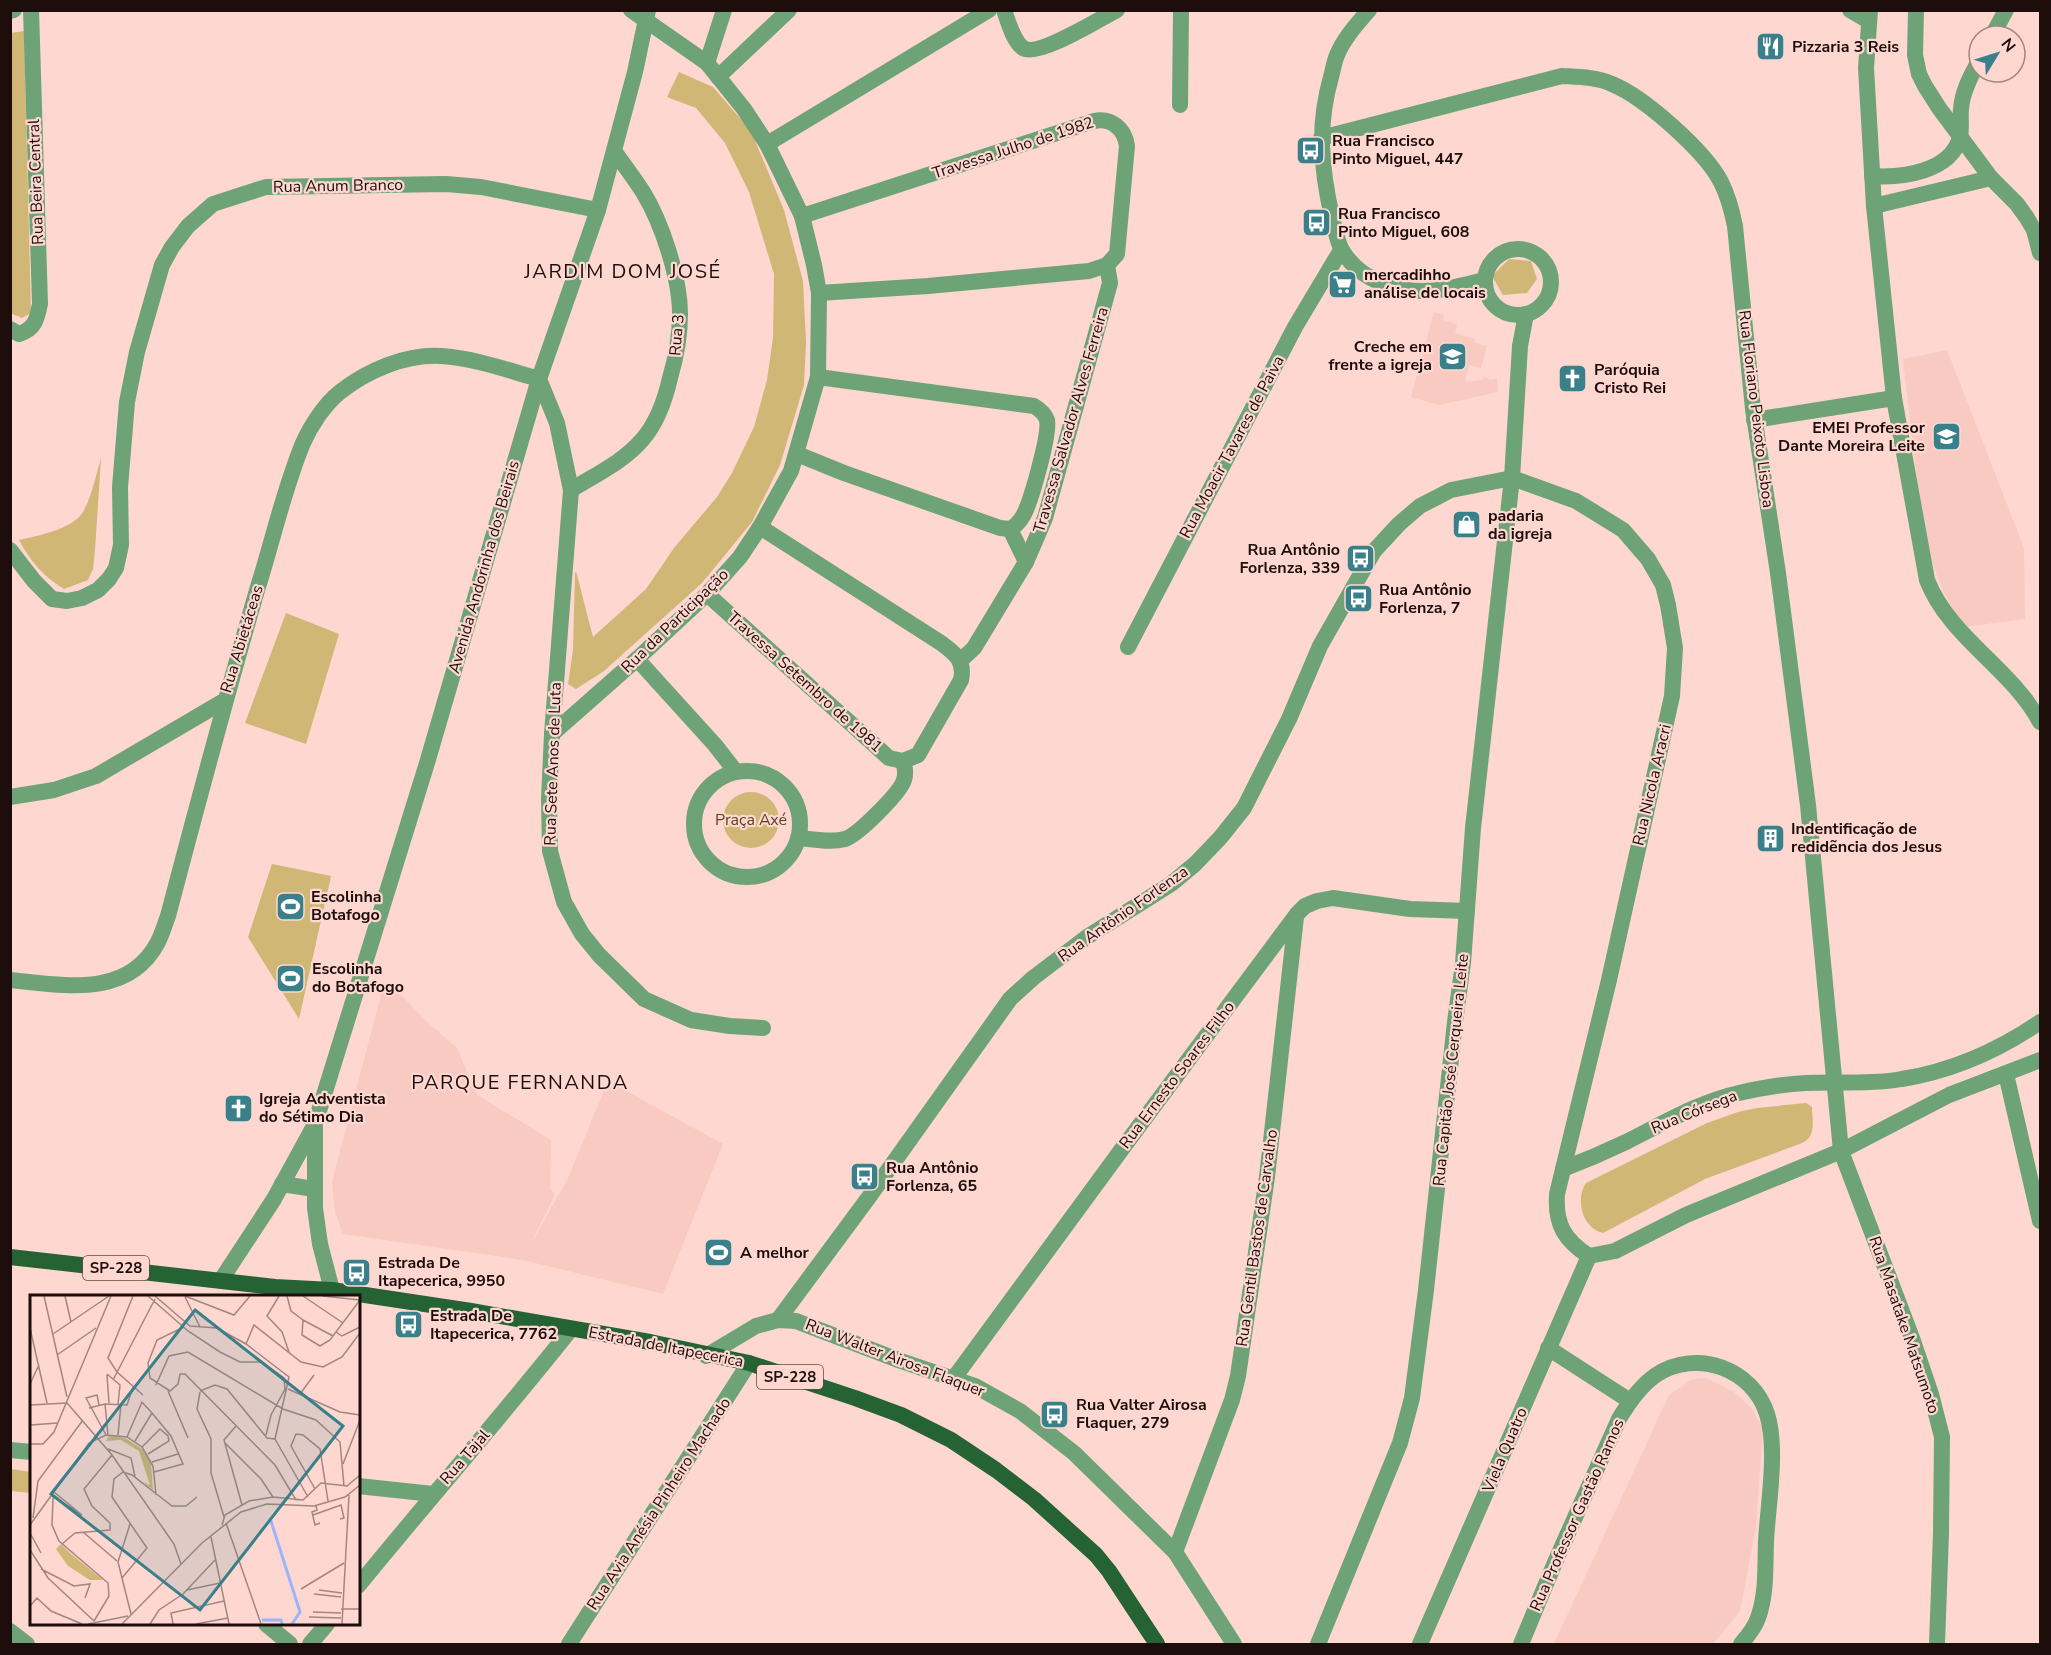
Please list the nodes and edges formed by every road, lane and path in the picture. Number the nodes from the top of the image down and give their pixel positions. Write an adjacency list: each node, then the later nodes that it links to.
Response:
1 (31, 10): 35 (street, Rua Beira Central)
2 (631, 10): 13 (street, Rua da Participação)
3 (724, 10): 16 (street)
4 (789, 10): 17 (street)
5 (989, 10): 22 (street)
6 (1004, 10): 7 (street)
7 (1117, 10)
8 (1181, 10): 19 (street)
9 (1369, 10): 21 (street)
10 (1850, 10): 14 (street)
11 (1916, 10): 20 (street)
12 (2006, 10): 15 (street)
13 (647, 15): 16 (street, Rua da Participação); 23 (street, Avenida Andorinha dos Beirais)
14 (1869, 16): 24 (street)
15 (1998, 24)
16 (707, 63): 17 (street, Rua da Participação)
17 (718, 77): 22 (street, Rua da Participação)
18 (1968, 84): 20 (street)
19 (1180, 105)
20 (1960, 136): 24 (street); 25 (street)
21 (1321, 138): 29 (street); 39 (street, Rua Floriano Peixoto Lisboa)
22 (767, 144): 28 (street, Rua da Participação)
23 (614, 151): 27 (street, Avenida Andorinha dos Beirais); 42 (street, Rua 3)
24 (1872, 176): 26 (street)
25 (1990, 178): 26 (street); 30 (street)
26 (1874, 206): 38 (street)
27 (598, 210): 37 (street, Avenida Andorinha dos Beirais); 45 (street, Rua Anum Branco)
28 (802, 216): 31 (street, Travessa Julho de 1982); 33 (street, Rua da Participação)
29 (1341, 250): 32 (street); 48 (street, Rua Moacir Tavares de Paiva)
30 (2040, 253)
31 (1107, 265): 33 (street); 46 (street, Travessa Salvador Alves Ferreira)
32 (1485, 280): 34 (street); 34 (street)
33 (819, 293): 36 (street, Rua da Participação)
34 (1526, 314): 41 (street, Rua Capitão José Cerqueira Leite)
35 (10, 329)
36 (818, 377): 40 (street, Rua da Participação); 44 (street, Travessa Salvador Alves Ferreira)
37 (539, 379): 42 (street, Rua Sete Anos de Luta); 51 (street, Rua Abietáceas); 66 (street, Avenida Andorinha dos Beirais)
38 (1894, 398): 39 (street); 52 (street)
39 (1754, 420): 65 (street, Rua Floriano Peixoto Lisboa)
40 (797, 454): 43 (street, Rua da Participação); 44 (street, Travessa Salvador Alves Ferreira)
41 (1512, 478): 58 (street, Rua Capitão José Cerqueira Leite); 68 (street, Rua Nicola Aracri); 77 (street, Rua Antônio Forlenza)
42 (571, 490): 53 (street, Rua Sete Anos de Luta)
43 (760, 527): 47 (street, Rua da Participação); 50 (street)
44 (1010, 529): 46 (street)
45 (10, 550)
46 (1026, 562): 50 (street, Travessa Salvador Alves Ferreira)
47 (707, 594): 49 (street, Rua da Participação); 54 (street, Travessa Setembro de 1981)
48 (1128, 647)
49 (637, 659): 53 (street, Rua da Participação); 55 (street)
50 (960, 661): 54 (street)
51 (224, 701): 56 (street); 60 (street, Rua Abietáceas)
52 (2040, 722)
53 (552, 734): 62 (street, Rua Sete Anos de Luta)
54 (903, 761): 57 (street)
55 (736, 772): 57 (street); 57 (street)
56 (10, 797)
57 (798, 838)
58 (1467, 911): 59 (street, Rua Ernesto Soares Filho); 99 (street, Rua Capitão José Cerqueira Leite)
59 (1297, 914): 82 (street, Rua Ernesto Soares Filho); 88 (street, Rua Gentil Bastos de Carvalho)
60 (10, 980)
61 (2040, 1022): 65 (street, Rua Córsega)
62 (764, 1028)
63 (2040, 1060): 64 (street)
64 (2006, 1074): 67 (street); 69 (street)
65 (1833, 1083): 67 (street, Rua Masatake Matsumoto); 68 (street, Rua Córsega)
66 (315, 1124): 70 (street, Avenida Andorinha dos Beirais); 71 (street, Avenida Andorinha dos Beirais)
67 (1841, 1151): 73 (street); 103 (street, Rua Masatake Matsumoto)
68 (1563, 1169): 73 (street, Rua Nicola Aracri)
69 (2036, 1183): 72 (street)
70 (282, 1184): 71 (street); 75 (street, Avenida Andorinha dos Beirais)
71 (314, 1189): 76 (street, Avenida Andorinha dos Beirais)
72 (2040, 1221)
73 (1589, 1256): 79 (street, Viela Quatro)
74 (10, 1257): 75 (main road, SP-228)
75 (221, 1280): 76 (main road, Estrada de Itapecerica / SP-228)
76 (332, 1290): 78 (main road, Estrada de Itapecerica / SP-228)
77 (778, 1320): 80 (street); 82 (street, Rua Walter Airosa Flaquer)
78 (571, 1329): 80 (main road, Estrada de Itapecerica / SP-228); 87 (street, Rua Tajal)
79 (1548, 1348): 83 (street); 100 (street, Viela Quatro)
80 (706, 1356): 81 (main road, Estrada de Itapecerica / SP-228)
81 (749, 1363): 96 (street, Rua Avia Anésia Pinheiro Machado); 97 (main road, Estrada de Itapecerica / SP-228)
82 (954, 1378): 88 (street, Rua Walter Airosa Flaquer)
83 (1630, 1401): 101 (street, Rua Professor Gastão Ramos); 102 (street, Rua Professor Gastão Ramos)
84 (10, 1450): 85 (street)
85 (30, 1452)
86 (360, 1486): 87 (street)
87 (433, 1494): 89 (street, Rua Tajal)
88 (1175, 1552): 98 (street, Rua Walter Airosa Flaquer)
89 (360, 1584)
90 (268, 1625): 94 (street)
91 (325, 1625): 95 (street)
92 (10, 1631): 93 (street)
93 (27, 1644)
94 (290, 1644)
95 (310, 1644)
96 (569, 1644)
97 (1157, 1644)
98 (1234, 1644)
99 (1318, 1644)
100 (1420, 1644)
101 (1521, 1644)
102 (1741, 1644)
103 (1937, 1644)

